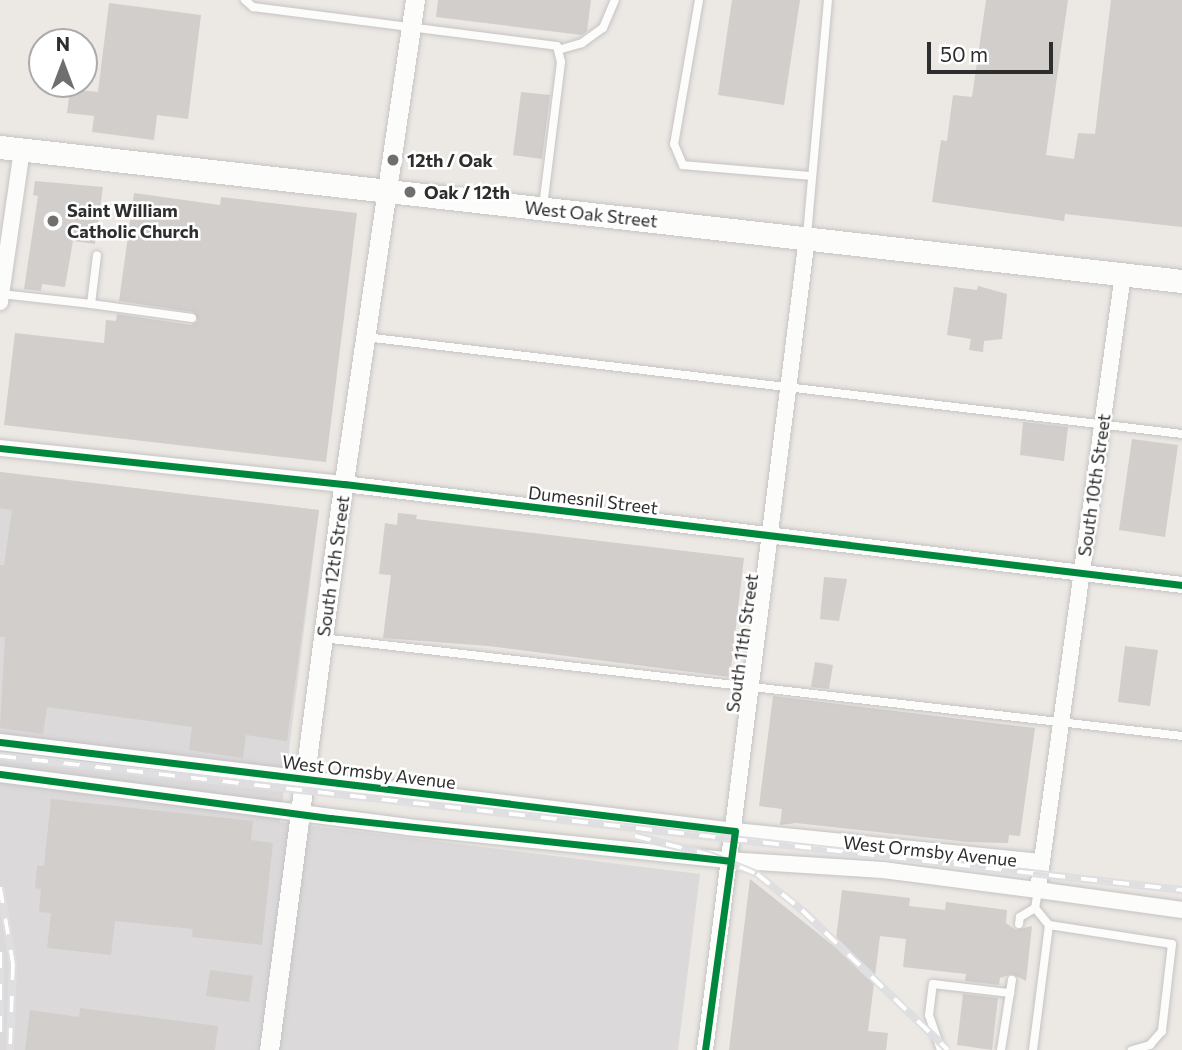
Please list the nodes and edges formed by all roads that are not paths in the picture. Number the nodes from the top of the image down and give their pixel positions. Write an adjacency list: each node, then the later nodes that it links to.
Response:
1 (245, 0): 6 (lane)
2 (415, 0): 6 (street, South 12th Street)
3 (615, 0): 7 (lane)
4 (699, 0): 9 (lane)
5 (828, 0): 9 (lane)
6 (411, 27): 7 (lane); 10 (street, South 12th Street)
7 (558, 50): 11 (lane)
8 (11, 148): 10 (main road, West Oak Street); 16 (street)
9 (812, 176): 12 (lane)
10 (389, 189): 11 (main road, West Oak Street); 19 (street, South 12th Street)
11 (543, 208): 12 (main road, West Oak Street)
12 (807, 239): 14 (main road, West Oak Street); 20 (street, South 11th Street)
13 (97, 255): 17 (lane)
14 (1123, 274): 15 (main road, West Oak Street); 21 (street, South 10th Street)
15 (1182, 281)
16 (1, 298): 17 (lane)
17 (91, 304): 18 (lane)
18 (192, 318)
19 (365, 337): 20 (lane); 24 (street, South 12th Street)
20 (790, 386): 21 (lane); 25 (street, South 11th Street)
21 (1103, 422): 22 (lane); 26 (street, South 10th Street)
22 (1182, 434)
23 (0, 448): 24 (street, Dumesnil Street)
24 (344, 484): 25 (street, Dumesnil Street); 28 (street, South 12th Street)
25 (772, 537): 26 (street, Dumesnil Street); 29 (street, South 11th Street)
26 (1082, 573): 27 (street, Dumesnil Street); 30 (street, South 10th Street)
27 (1182, 585)
28 (322, 638): 29 (lane); 34 (street, South 12th Street)
29 (753, 686): 30 (lane); 36 (street, South 11th Street)
30 (1060, 724): 31 (lane); 38 (street, South 10th Street)
31 (1182, 736)
32 (0, 742): 34 (street, West Ormsby Avenue)
33 (0, 774): 35 (street, West Ormsby Avenue)
34 (303, 780): 35 (street, South 12th Street); 36 (street, West Ormsby Avenue)
35 (298, 812): 37 (street, West Ormsby Avenue); 46 (street, South 12th Street)
36 (734, 831): 37 (street, South 11th Street); 38 (street, West Ormsby Avenue)
37 (727, 860): 39 (street, West Ormsby Avenue); 47 (street, South 11th Street)
38 (1040, 862): 39 (street, West Ormsby Avenue)
39 (1038, 890): 40 (lane); 41 (street, West Ormsby Avenue)
40 (1035, 908): 42 (lane); 43 (lane)
41 (1182, 910)
42 (1019, 924)
43 (1049, 925): 50 (lane); 51 (lane)
44 (1012, 980): 45 (lane)
45 (1010, 993): 48 (lane); 49 (lane)
46 (269, 1050)
47 (705, 1050)
48 (942, 1050)
49 (1001, 1050)
50 (1033, 1050)
51 (1132, 1050)

